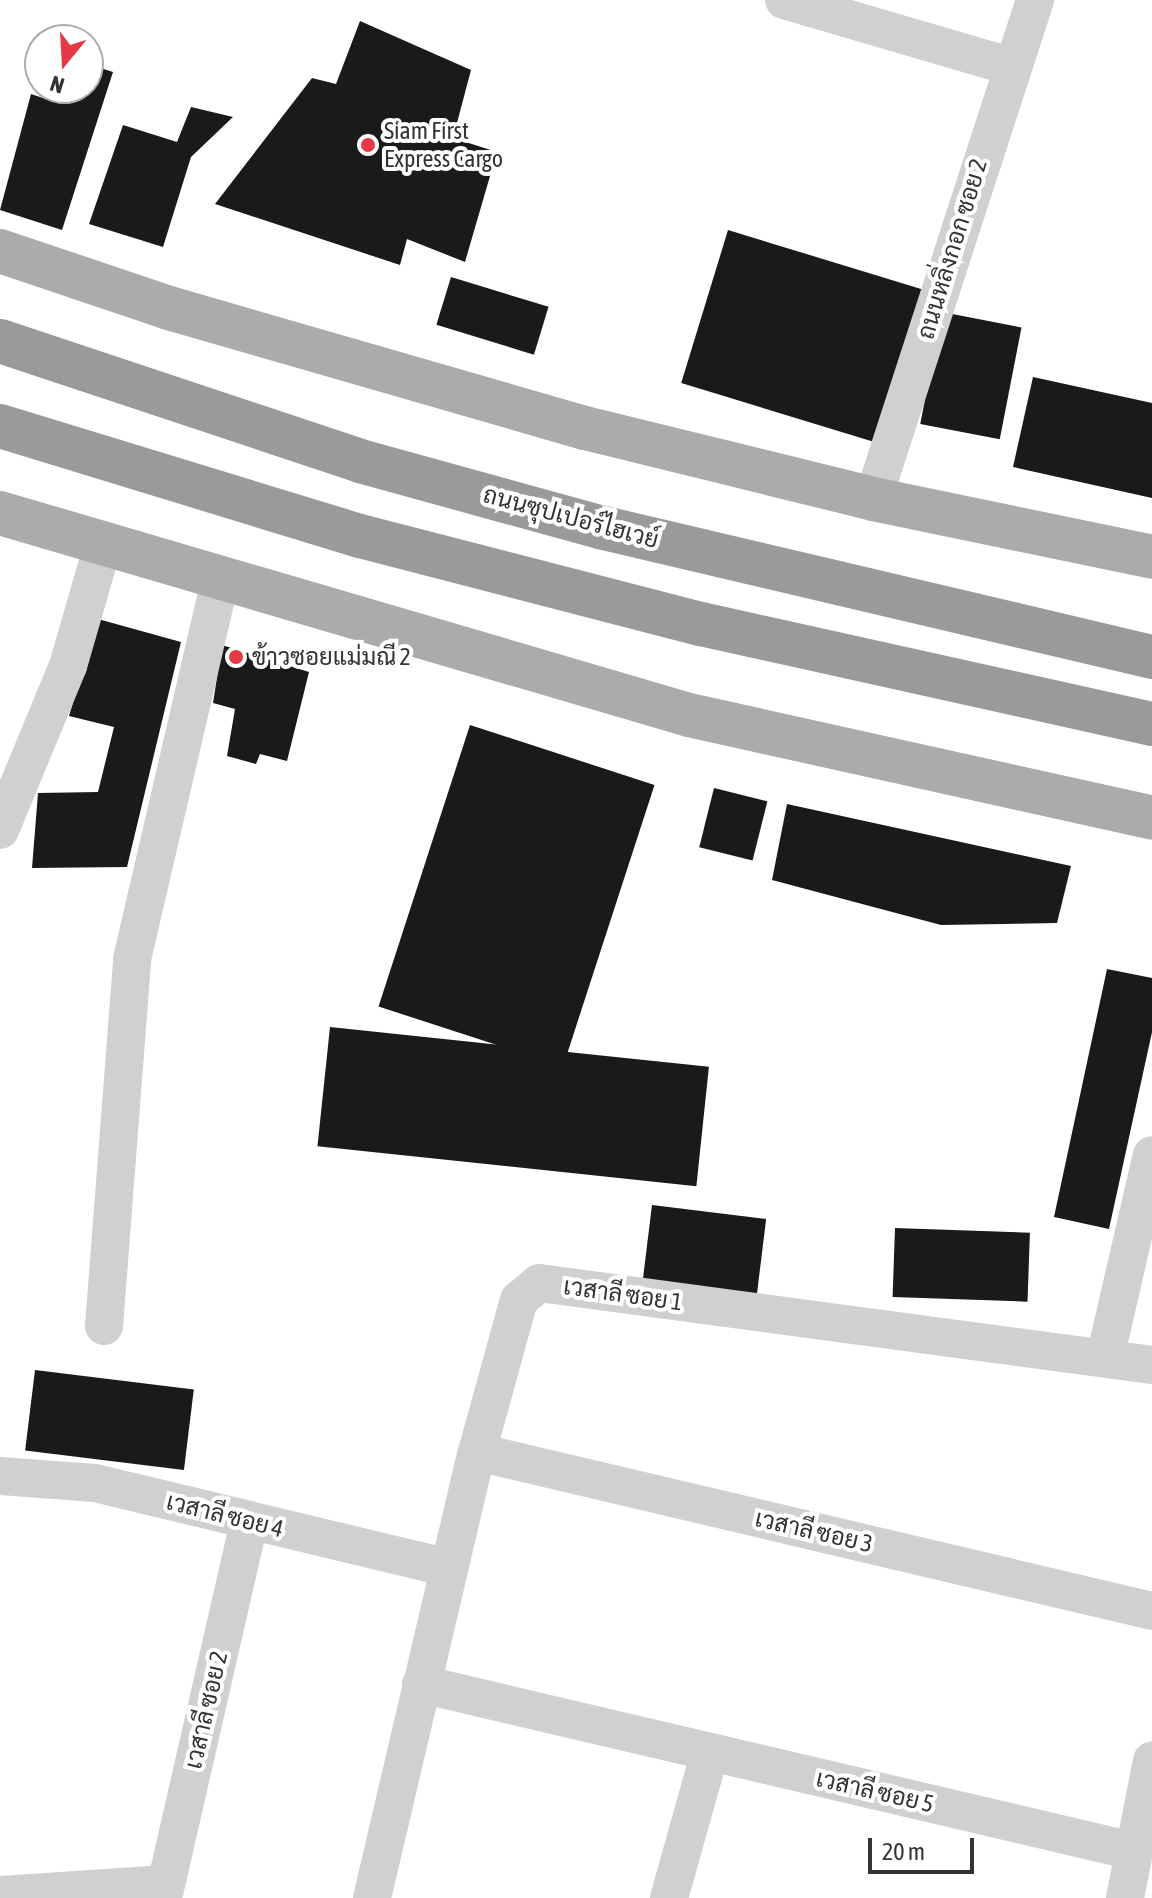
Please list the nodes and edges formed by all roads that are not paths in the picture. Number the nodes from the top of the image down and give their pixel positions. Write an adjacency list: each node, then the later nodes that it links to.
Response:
1 (784, 0): 3 (street)
2 (1035, 0): 4 (street, ถนนหลิ่งกอก ซอย 2)
3 (829, 6): 4 (street)
4 (1009, 66): 8 (street, ถนนหลิ่งกอก ซอย 2)
5 (0, 251): 8 (main road)
6 (0, 341): 13 (highway, ถนนซุปเปอร์ไฮเวย์)
7 (0, 426): 14 (highway)
8 (873, 499): 11 (main road)
9 (0, 513): 10 (main road)
10 (103, 545): 12 (main road); 16 (street)
11 (1152, 557)
12 (220, 582): 15 (main road); 18 (street)
13 (1152, 657)
14 (1152, 724)
15 (1152, 818)
16 (0, 830)
17 (1152, 1155): 19 (street)
18 (104, 1326)
19 (1105, 1358): 20 (street, เวสาลี ซอย 1); 21 (street, เวสาลี ซอย 1)
20 (1152, 1365)
21 (477, 1452): 24 (street, เวสาลี ซอย 1); 25 (street, เวสาลี ซอย 3)
22 (0, 1476): 23 (street, เวสาลี ซอย 4)
23 (249, 1521): 24 (street, เวสาลี ซอย 4); 30 (street, เวสาลี ซอย 2)
24 (448, 1568): 26 (street, เวสาลี ซอย 1)
25 (1152, 1611)
26 (421, 1684): 27 (street, เวสาลี ซอย 5); 32 (street, เวสาลี ซอย 1)
27 (710, 1752): 29 (street, เวสาลี ซอย 5); 33 (street)
28 (1152, 1761): 29 (street)
29 (1133, 1851): 34 (street)
30 (164, 1891): 31 (street)
31 (0, 1895)
32 (372, 1898)
33 (669, 1898)
34 (1125, 1898)

